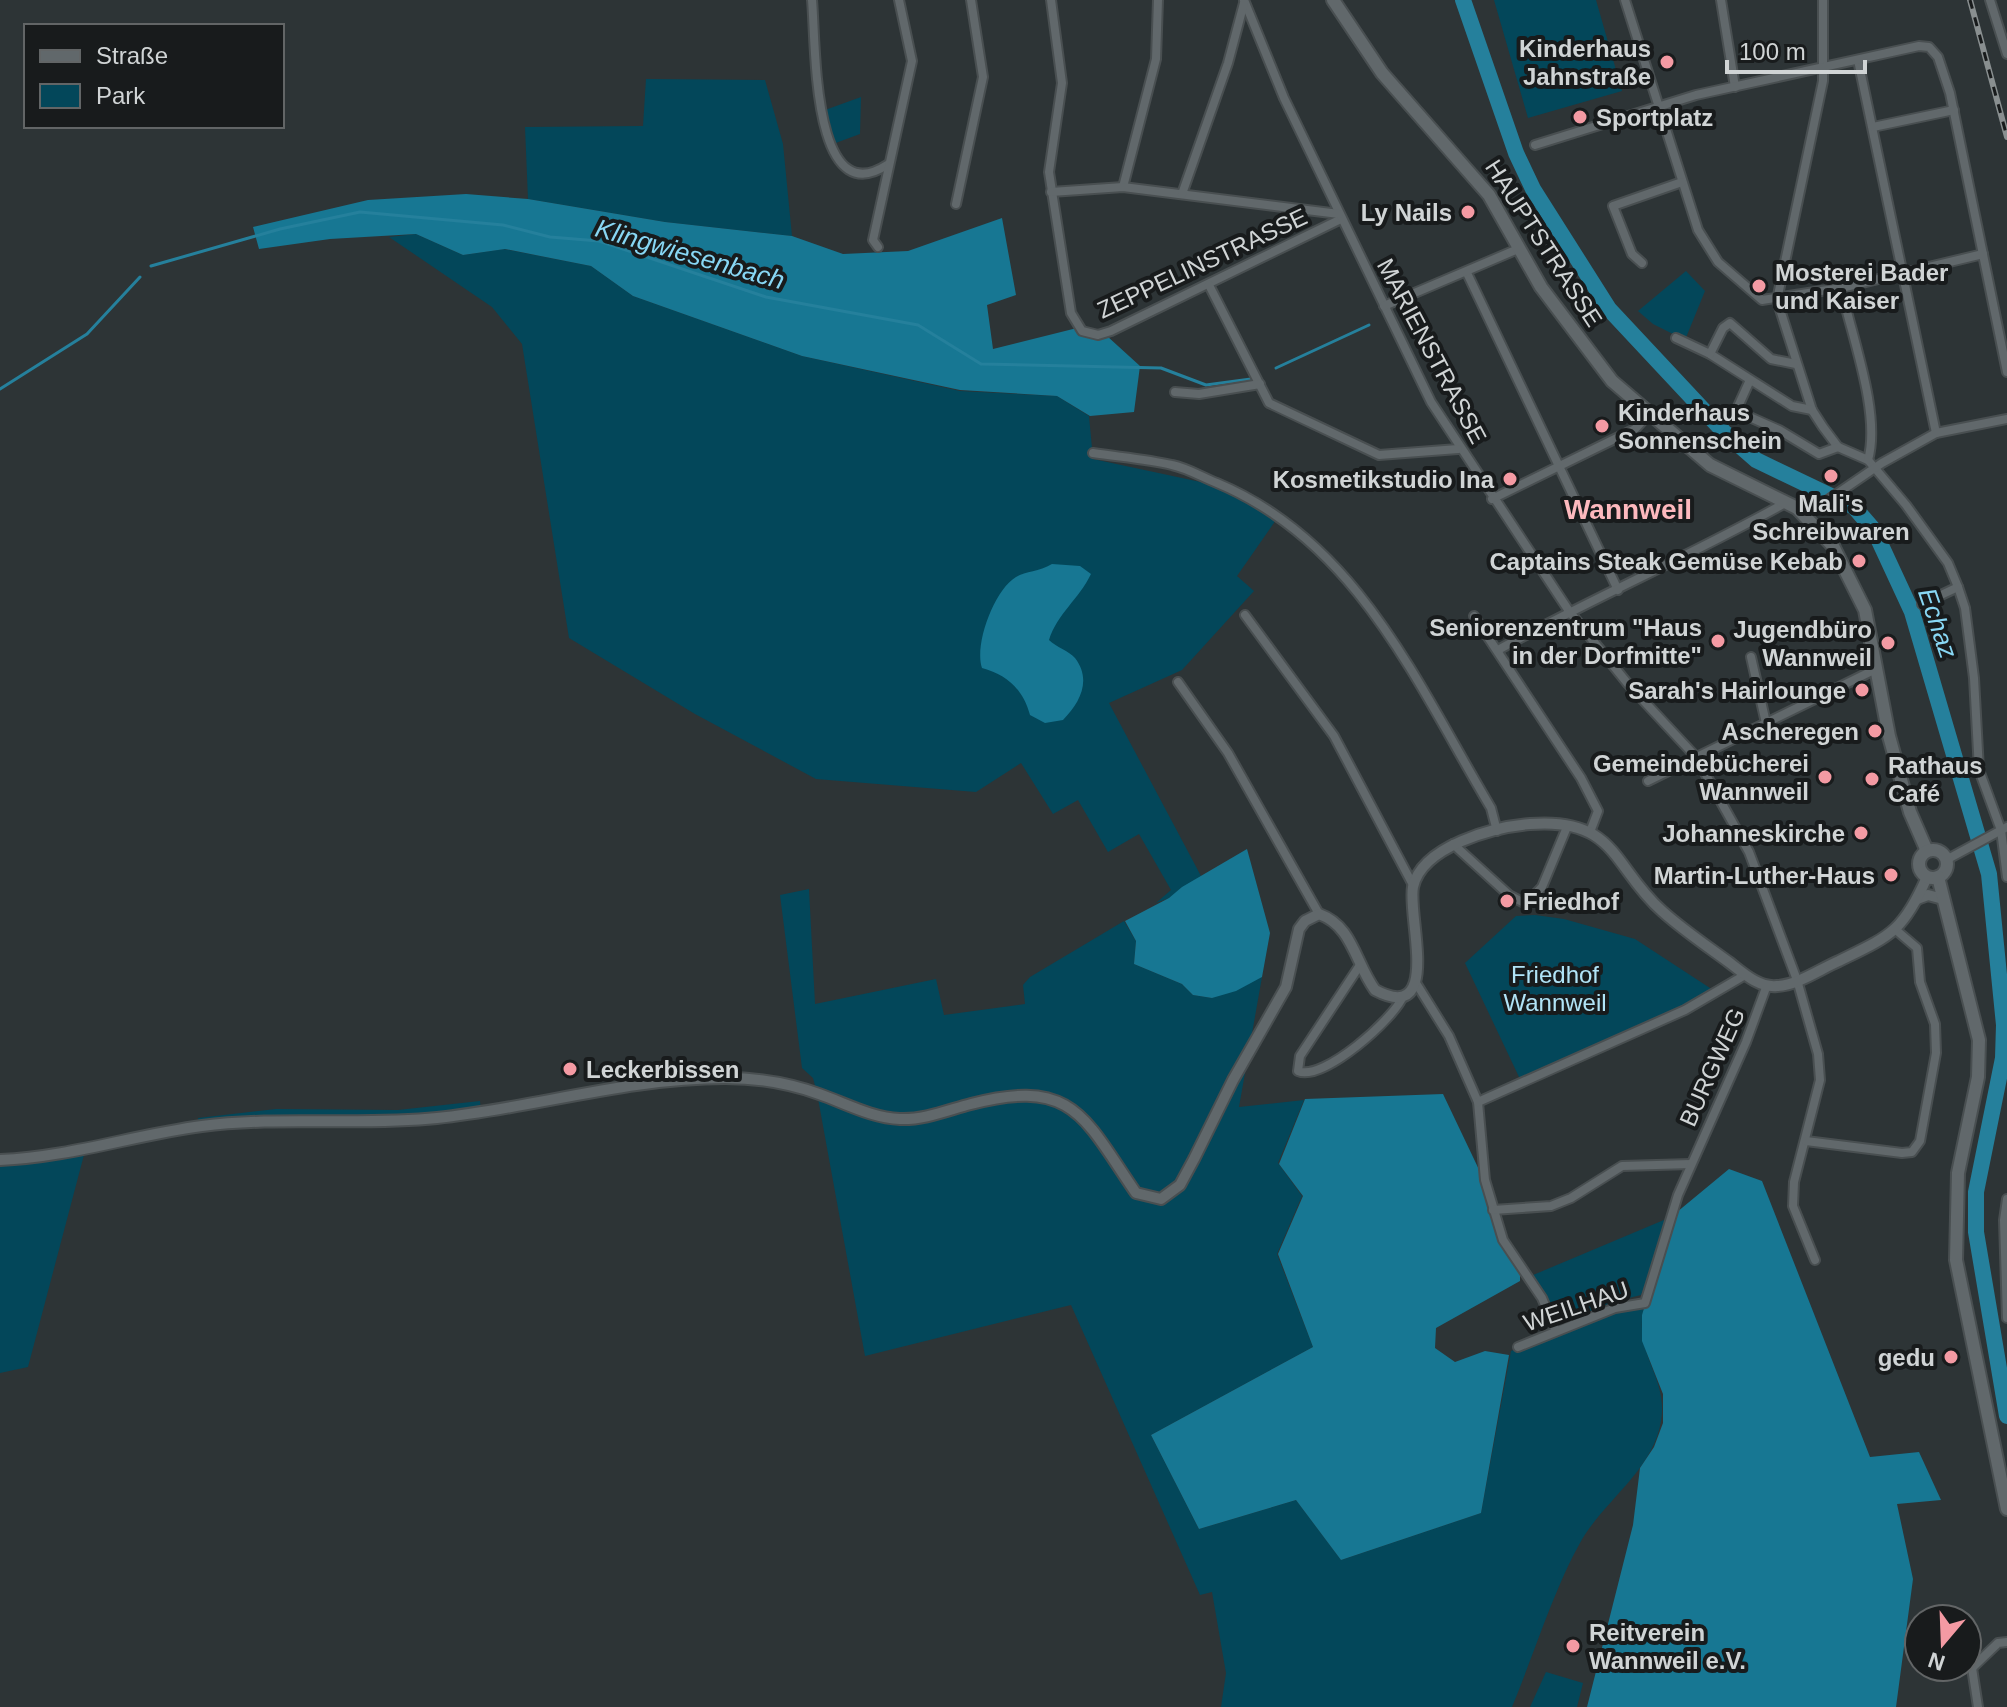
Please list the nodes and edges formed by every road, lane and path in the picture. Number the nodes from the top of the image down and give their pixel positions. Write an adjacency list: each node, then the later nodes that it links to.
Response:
1 (812, 0): 20 (street)
2 (899, 0): 20 (street)
3 (971, 0): 25 (street)
4 (1051, 0): 23 (street, ZEPPELINSTRASSE)
5 (1158, 0): 22 (street)
6 (1333, 0): 28 (main road, HAUPTSTRASSE)
7 (1625, 0): 16 (street)
8 (1721, 0): 15 (street)
9 (1823, 0): 14 (street)
10 (1990, 0): 12 (street)
11 (1244, 1): 24 (street); 26 (street, MARIENSTRASSE)
12 (2007, 54)
13 (1858, 60): 14 (street); 17 (street); 18 (street)
14 (1825, 67): 15 (street); 35 (street)
15 (1735, 87): 16 (street)
16 (1656, 106): 19 (street); 21 (street)
17 (1954, 110): 18 (street); 29 (street)
18 (1873, 127): 32 (street)
19 (1535, 145)
20 (887, 165): 27 (street)
21 (1682, 182): 30 (street); 35 (street)
22 (1123, 187): 23 (street); 24 (street)
23 (1051, 192): 33 (street, ZEPPELINSTRASSE)
24 (1182, 194): 26 (street)
25 (956, 204)
26 (1340, 216): 33 (street, ZEPPELINSTRASSE); 36 (street, MARIENSTRASSE)
27 (878, 247)
28 (1518, 249): 31 (street); 45 (main road, HAUPTSTRASSE)
29 (1983, 254): 32 (street); 40 (street)
30 (1642, 263)
31 (1467, 273): 36 (street); 52 (street)
32 (1903, 275): 34 (street); 47 (street)
33 (1209, 285): 42 (street)
34 (1841, 288): 35 (street); 51 (street)
35 (1777, 300): 39 (street)
36 (1384, 306): 49 (street, MARIENSTRASSE)
37 (1676, 338): 38 (street)
38 (1710, 354): 39 (street); 41 (street)
39 (1796, 364): 44 (street)
40 (2007, 372)
41 (1750, 380): 44 (street); 48 (street)
42 (1260, 384): 43 (street); 49 (street)
43 (1175, 392)
44 (1812, 410): 48 (street)
45 (1649, 414): 52 (street); 55 (main road, HAUPTSTRASSE)
46 (2007, 419): 47 (street)
47 (1936, 433): 53 (street)
48 (1838, 447): 51 (street)
49 (1458, 449): 54 (street, MARIENSTRASSE)
50 (1093, 453): 72 (street)
51 (1868, 460): 53 (street)
52 (1559, 465): 54 (street); 58 (street)
53 (1875, 469): 56 (street); 57 (street)
54 (1492, 499): 60 (street, MARIENSTRASSE)
55 (1787, 502): 56 (main road, HAUPTSTRASSE); 58 (street)
56 (1806, 515): 65 (main road, HAUPTSTRASSE)
57 (1958, 587): 59 (street); 71 (street)
58 (1618, 590): 60 (street)
59 (1922, 604)
60 (1569, 611): 63 (street); 68 (street, MARIENSTRASSE)
61 (1245, 615): 79 (street)
62 (1474, 616): 63 (street)
63 (1498, 650): 73 (street)
64 (1751, 657): 67 (street)
65 (1876, 669): 67 (street); 75 (main road, HAUPTSTRASSE)
66 (1178, 682): 82 (street)
67 (1766, 723): 68 (street)
68 (1696, 757): 69 (street); 86 (street, MARIENSTRASSE)
69 (1648, 781)
70 (1567, 827): 72 (street); 73 (street); 74 (street)
71 (2004, 828): 76 (street); 78 (street)
72 (1497, 831): 74 (street)
73 (1590, 832): 85 (street)
74 (1453, 844): 79 (street)
75 (1927, 851): 76 (main road); 77 (main road)
76 (1946, 860): 77 (main road)
77 (1932, 877): 80 (street); 81 (main road)
78 (2007, 877)
79 (1413, 885): 87 (street)
80 (1917, 899): 81 (street); 83 (street)
81 (1943, 899): 100 (main road)
82 (1319, 914): 84 (street); 92 (street)
83 (1896, 930): 86 (street); 91 (street)
84 (1360, 965): 89 (street); 89 (street)
85 (1745, 975): 88 (street); 90 (street)
86 (1797, 980): 88 (street); 91 (street, MARIENSTRASSE)
87 (1416, 983): 89 (street); 90 (street)
88 (1767, 985): 93 (street, BURGWEG)
89 (1403, 996)
90 (1478, 1102): 95 (street)
91 (1806, 1141): 96 (street, MARIENSTRASSE)
92 (0, 1160)
93 (1691, 1164): 95 (street); 98 (street, WEILHAU)
94 (2007, 1199): 97 (street)
95 (1493, 1210): 98 (street)
96 (1815, 1260)
97 (2007, 1318)
98 (1556, 1331): 99 (street, WEILHAU)
99 (1518, 1347)
100 (2007, 1509)
101 (2007, 1642): 102 (street)
102 (1983, 1655)
103 (1973, 1683): 104 (street)
104 (1978, 1707)

